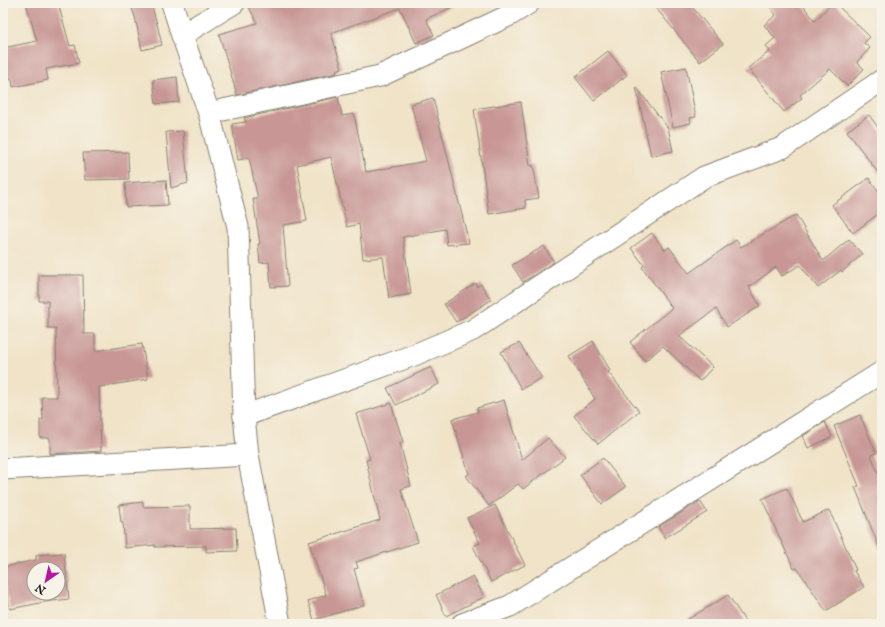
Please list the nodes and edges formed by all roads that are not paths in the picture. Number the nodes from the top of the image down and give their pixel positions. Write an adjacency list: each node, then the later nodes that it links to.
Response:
1 (172, 3): 4 (street)
2 (234, 3): 4 (street)
3 (529, 3): 6 (street)
4 (182, 35): 6 (street)
5 (882, 80): 8 (street)
6 (209, 113): 8 (street)
7 (882, 372): 12 (street)
8 (244, 416): 9 (street)
9 (248, 455): 10 (street); 11 (street)
10 (3, 469)
11 (280, 624)
12 (462, 624)

